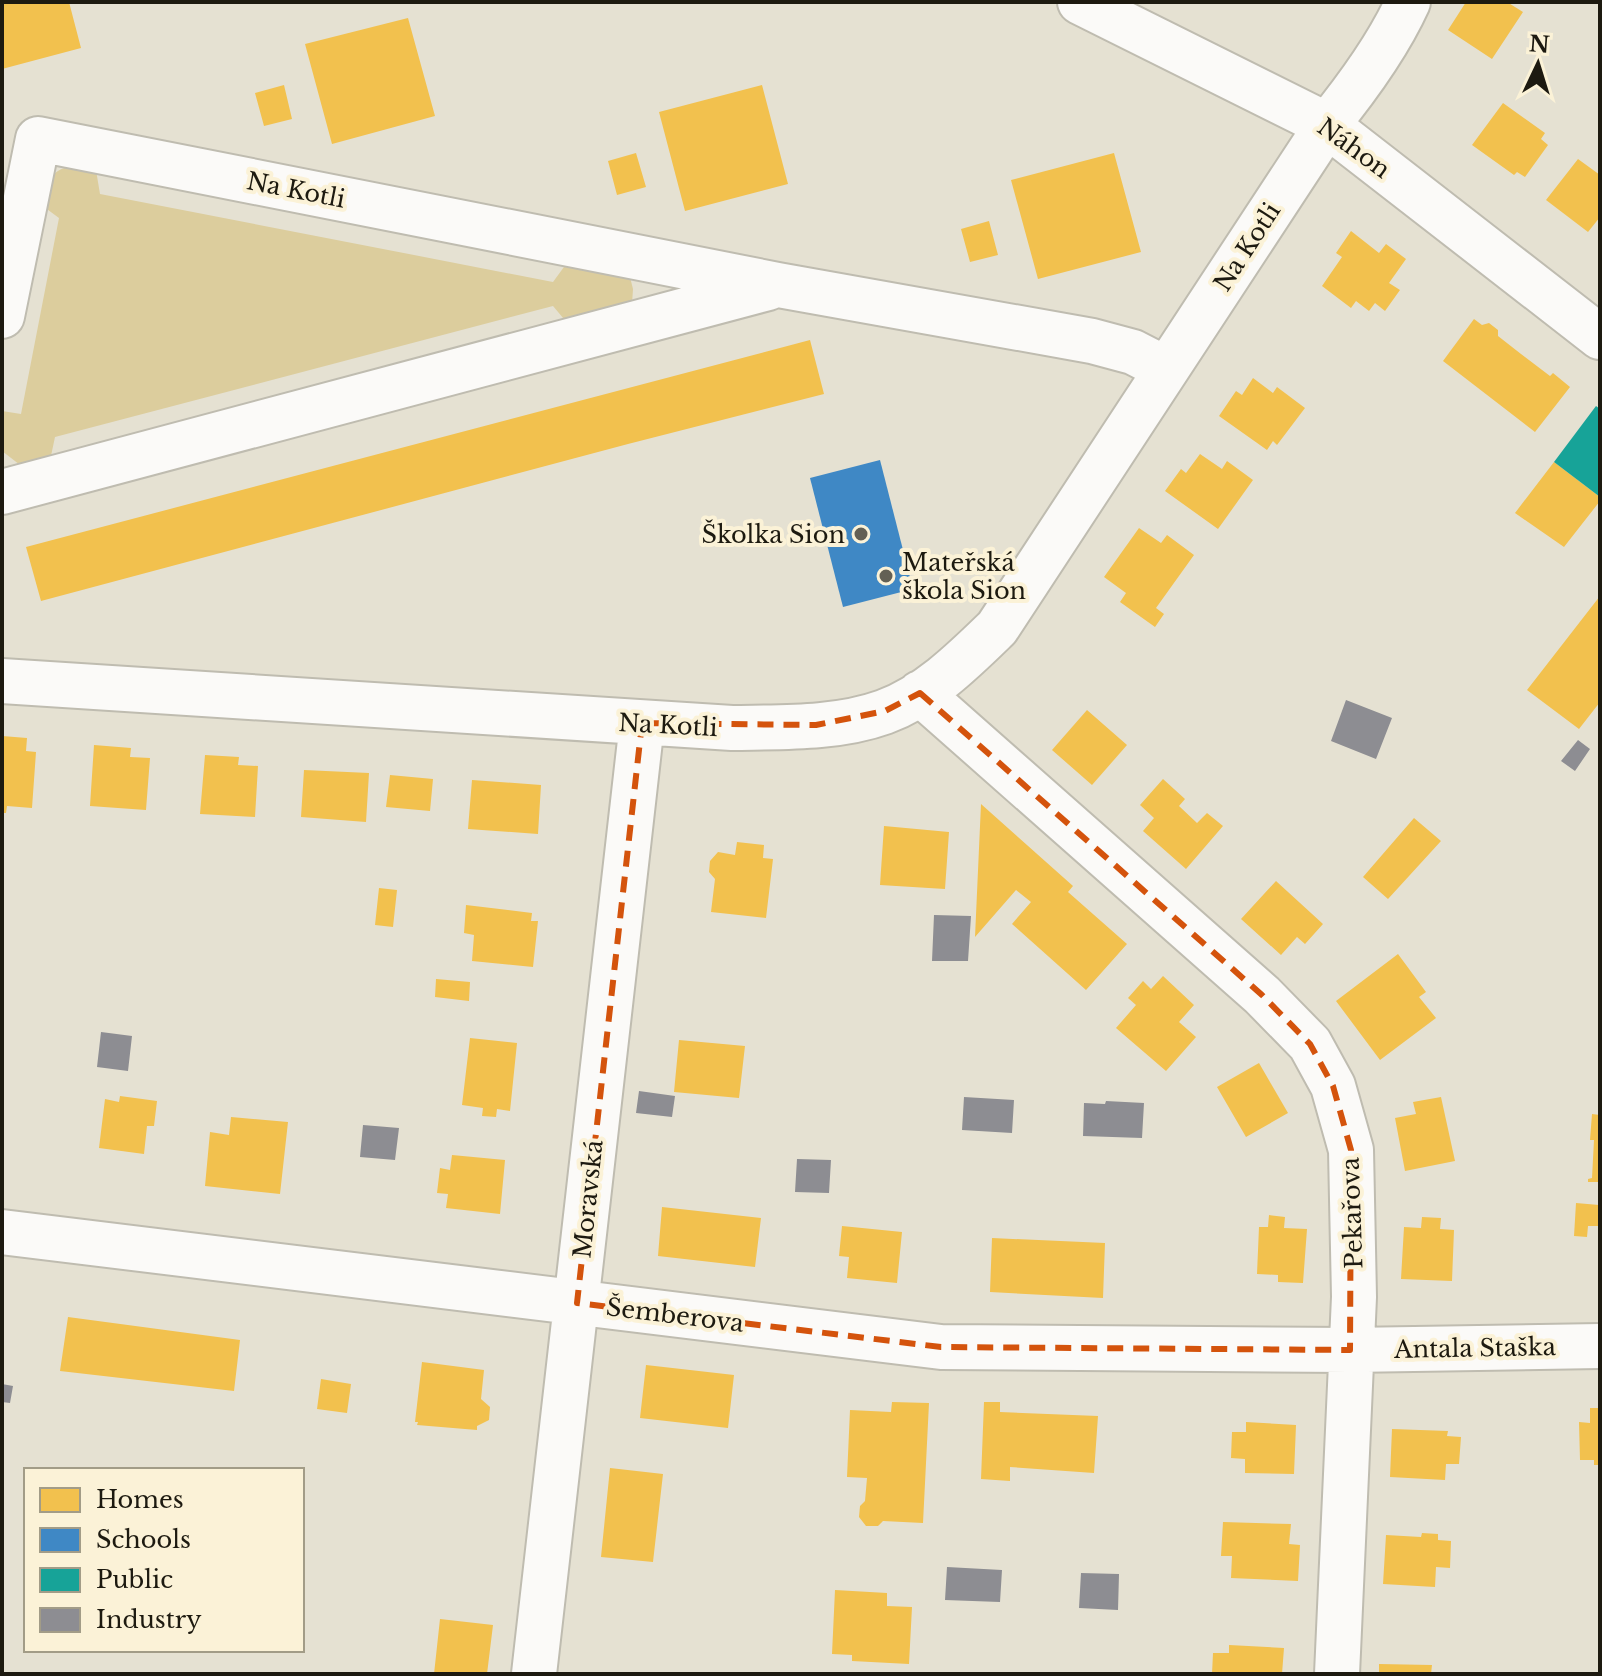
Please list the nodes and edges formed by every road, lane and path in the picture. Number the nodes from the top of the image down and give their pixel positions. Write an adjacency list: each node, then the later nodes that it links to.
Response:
1 (1080, 2): 3 (street, Náhon)
2 (1408, 2): 3 (street, Na Kotli)
3 (1327, 125): 6 (street, Náhon); 7 (street, Na Kotli)
4 (778, 285): 5 (street, Na Kotli); 7 (street, Na Kotli); 8 (street, Na Kotli)
5 (2, 316)
6 (1600, 337)
7 (1166, 369): 10 (street, Na Kotli)
8 (2, 492)
9 (2, 681): 11 (street, Na Kotli)
10 (920, 693): 11 (street, Na Kotli); 15 (street, Pekařova)
11 (642, 723): 13 (street, Moravská)
12 (2, 1232): 13 (street, Šemberova)
13 (577, 1303): 15 (street, Šemberova); 16 (street, Moravská)
14 (1600, 1346): 15 (street, Antala Staška)
15 (1350, 1350): 17 (street, Pekařova)
16 (534, 1674)
17 (1337, 1674)

